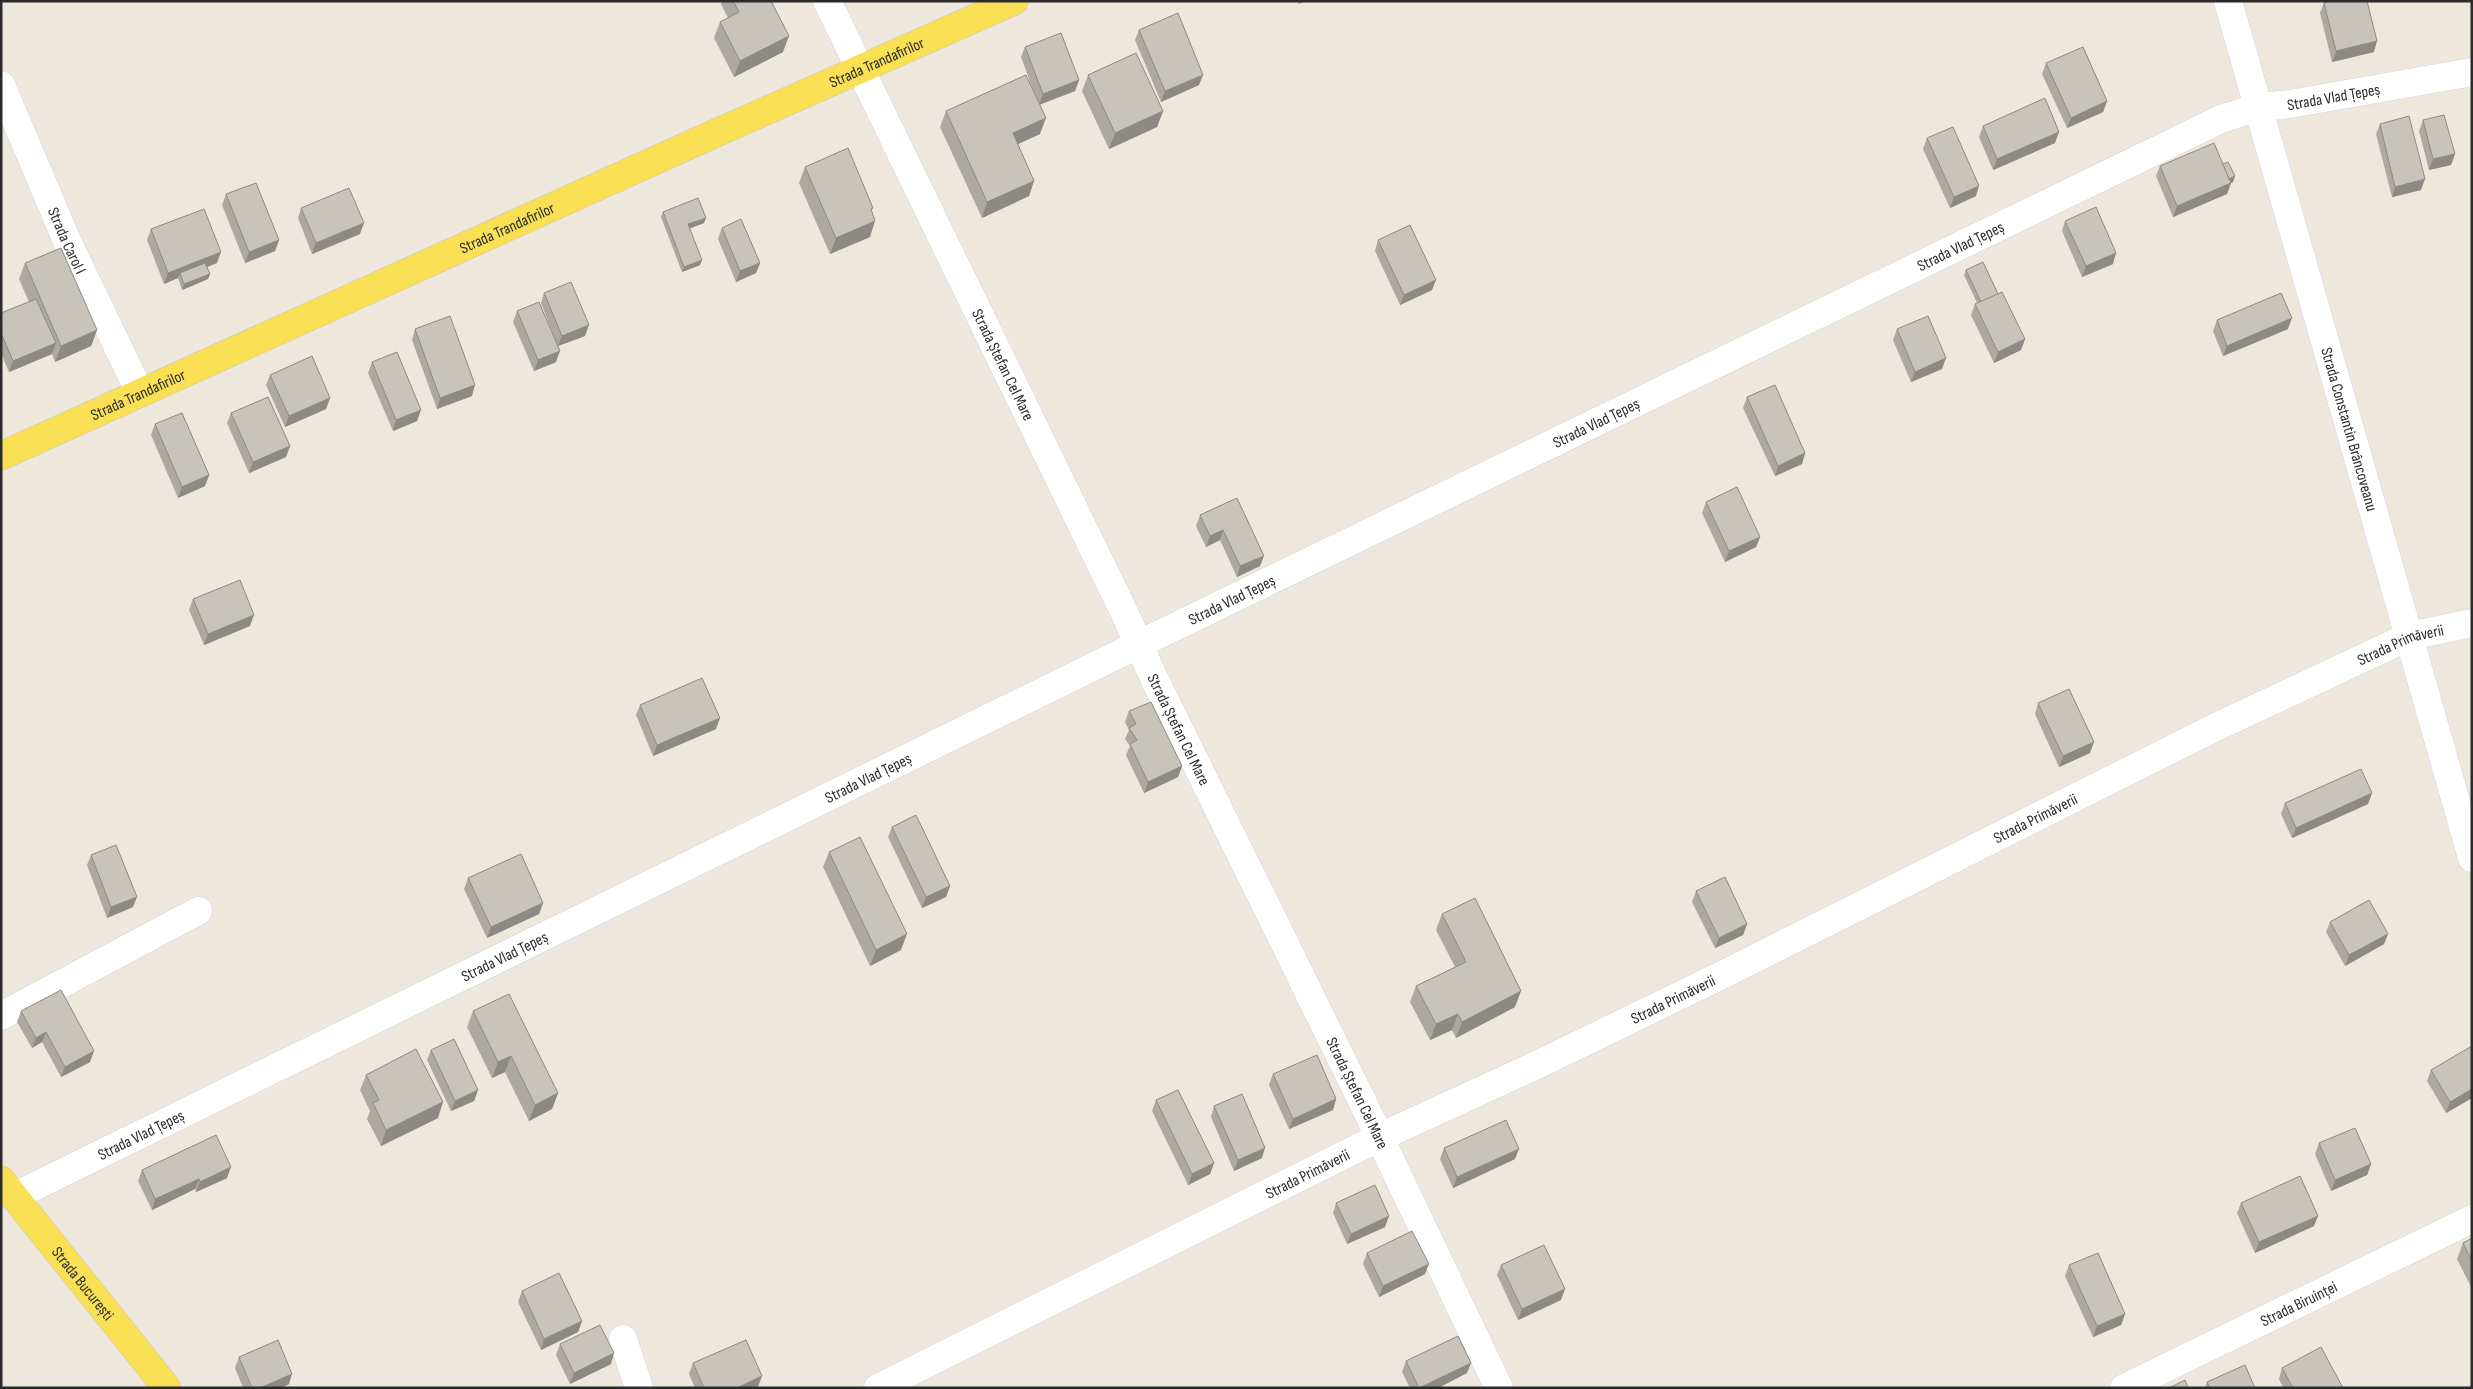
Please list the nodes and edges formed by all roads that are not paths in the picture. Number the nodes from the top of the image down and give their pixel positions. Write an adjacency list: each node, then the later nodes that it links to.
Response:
1 (827, 1): 4 (street, Strada Ștefan Cel Mare)
2 (1014, 1): 4 (main road, Strada Trandafirilor)
3 (2228, 1): 7 (street, Strada Constantin Brâncoveanu)
4 (859, 70): 8 (main road, Strada Trandafirilor); 12 (street, Strada Ștefan Cel Mare)
5 (2472, 72): 7 (street, Strada Vlad Țepeș)
6 (1, 85): 8 (street, Strada Carol I)
7 (2259, 107): 11 (street, Strada Constantin Brâncoveanu); 12 (street, Strada Vlad Țepeș)
8 (140, 394): 9 (main road, Strada Trandafirilor)
9 (1, 456)
10 (2472, 623): 11 (street, Strada Primăverii)
11 (2410, 636): 13 (street, Strada Constantin Brâncoveanu); 16 (street, Strada Primăverii)
12 (1140, 645): 16 (street, Strada Ștefan Cel Mare); 17 (street, Strada Vlad Țepeș)
13 (2472, 858)
14 (198, 911): 15 (street)
15 (1, 1016)
16 (1378, 1138): 22 (street, Strada Primăverii); 23 (street, Strada Ștefan Cel Mare)
17 (8, 1188): 20 (main road, Strada București)
18 (2472, 1219): 24 (street, Strada Biruinței)
19 (623, 1339): 21 (street)
20 (167, 1388)
21 (638, 1388)
22 (878, 1388)
23 (1499, 1388)
24 (2124, 1388)

